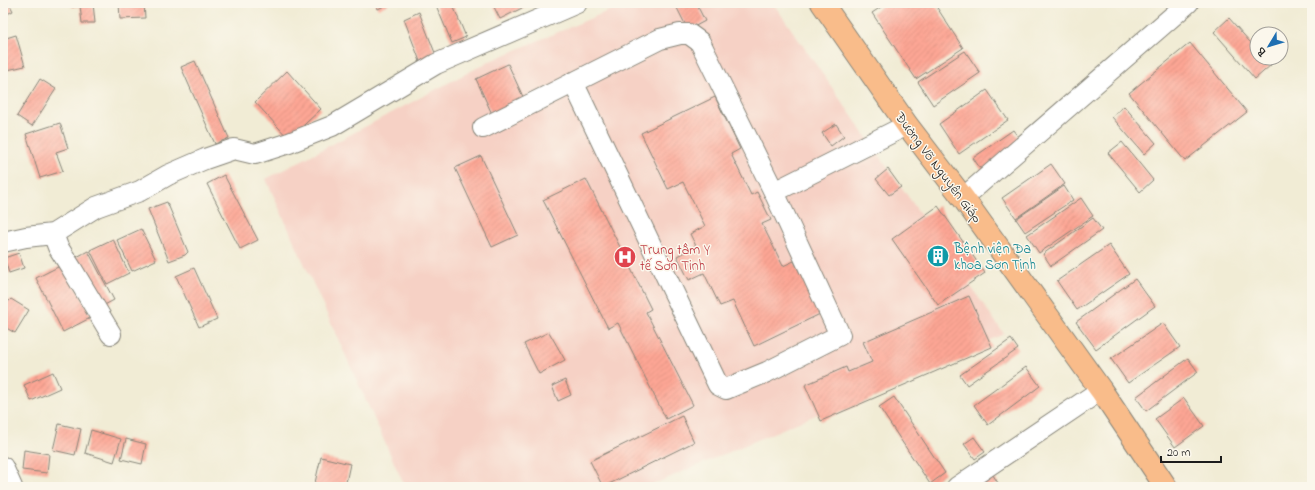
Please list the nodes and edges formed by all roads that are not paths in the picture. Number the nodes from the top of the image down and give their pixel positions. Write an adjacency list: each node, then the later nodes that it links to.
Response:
1 (822, 3): 5 (main road, Đường Võ Nguyên Giáp)
2 (1188, 3): 8 (street)
3 (564, 5): 9 (street)
4 (573, 82): 6 (street); 7 (street); 7 (street)
5 (906, 125): 7 (street); 8 (main road, Đường Võ Nguyên Giáp)
6 (483, 128)
7 (774, 192)
8 (963, 198): 12 (main road, Đường Võ Nguyên Giáp)
9 (53, 234): 10 (street); 11 (street)
10 (3, 242)
11 (111, 334)
12 (1101, 390): 15 (street); 16 (main road, Đường Võ Nguyên Giáp)
13 (3, 467): 14 (street)
14 (12, 487)
15 (957, 487)
16 (1166, 487)

